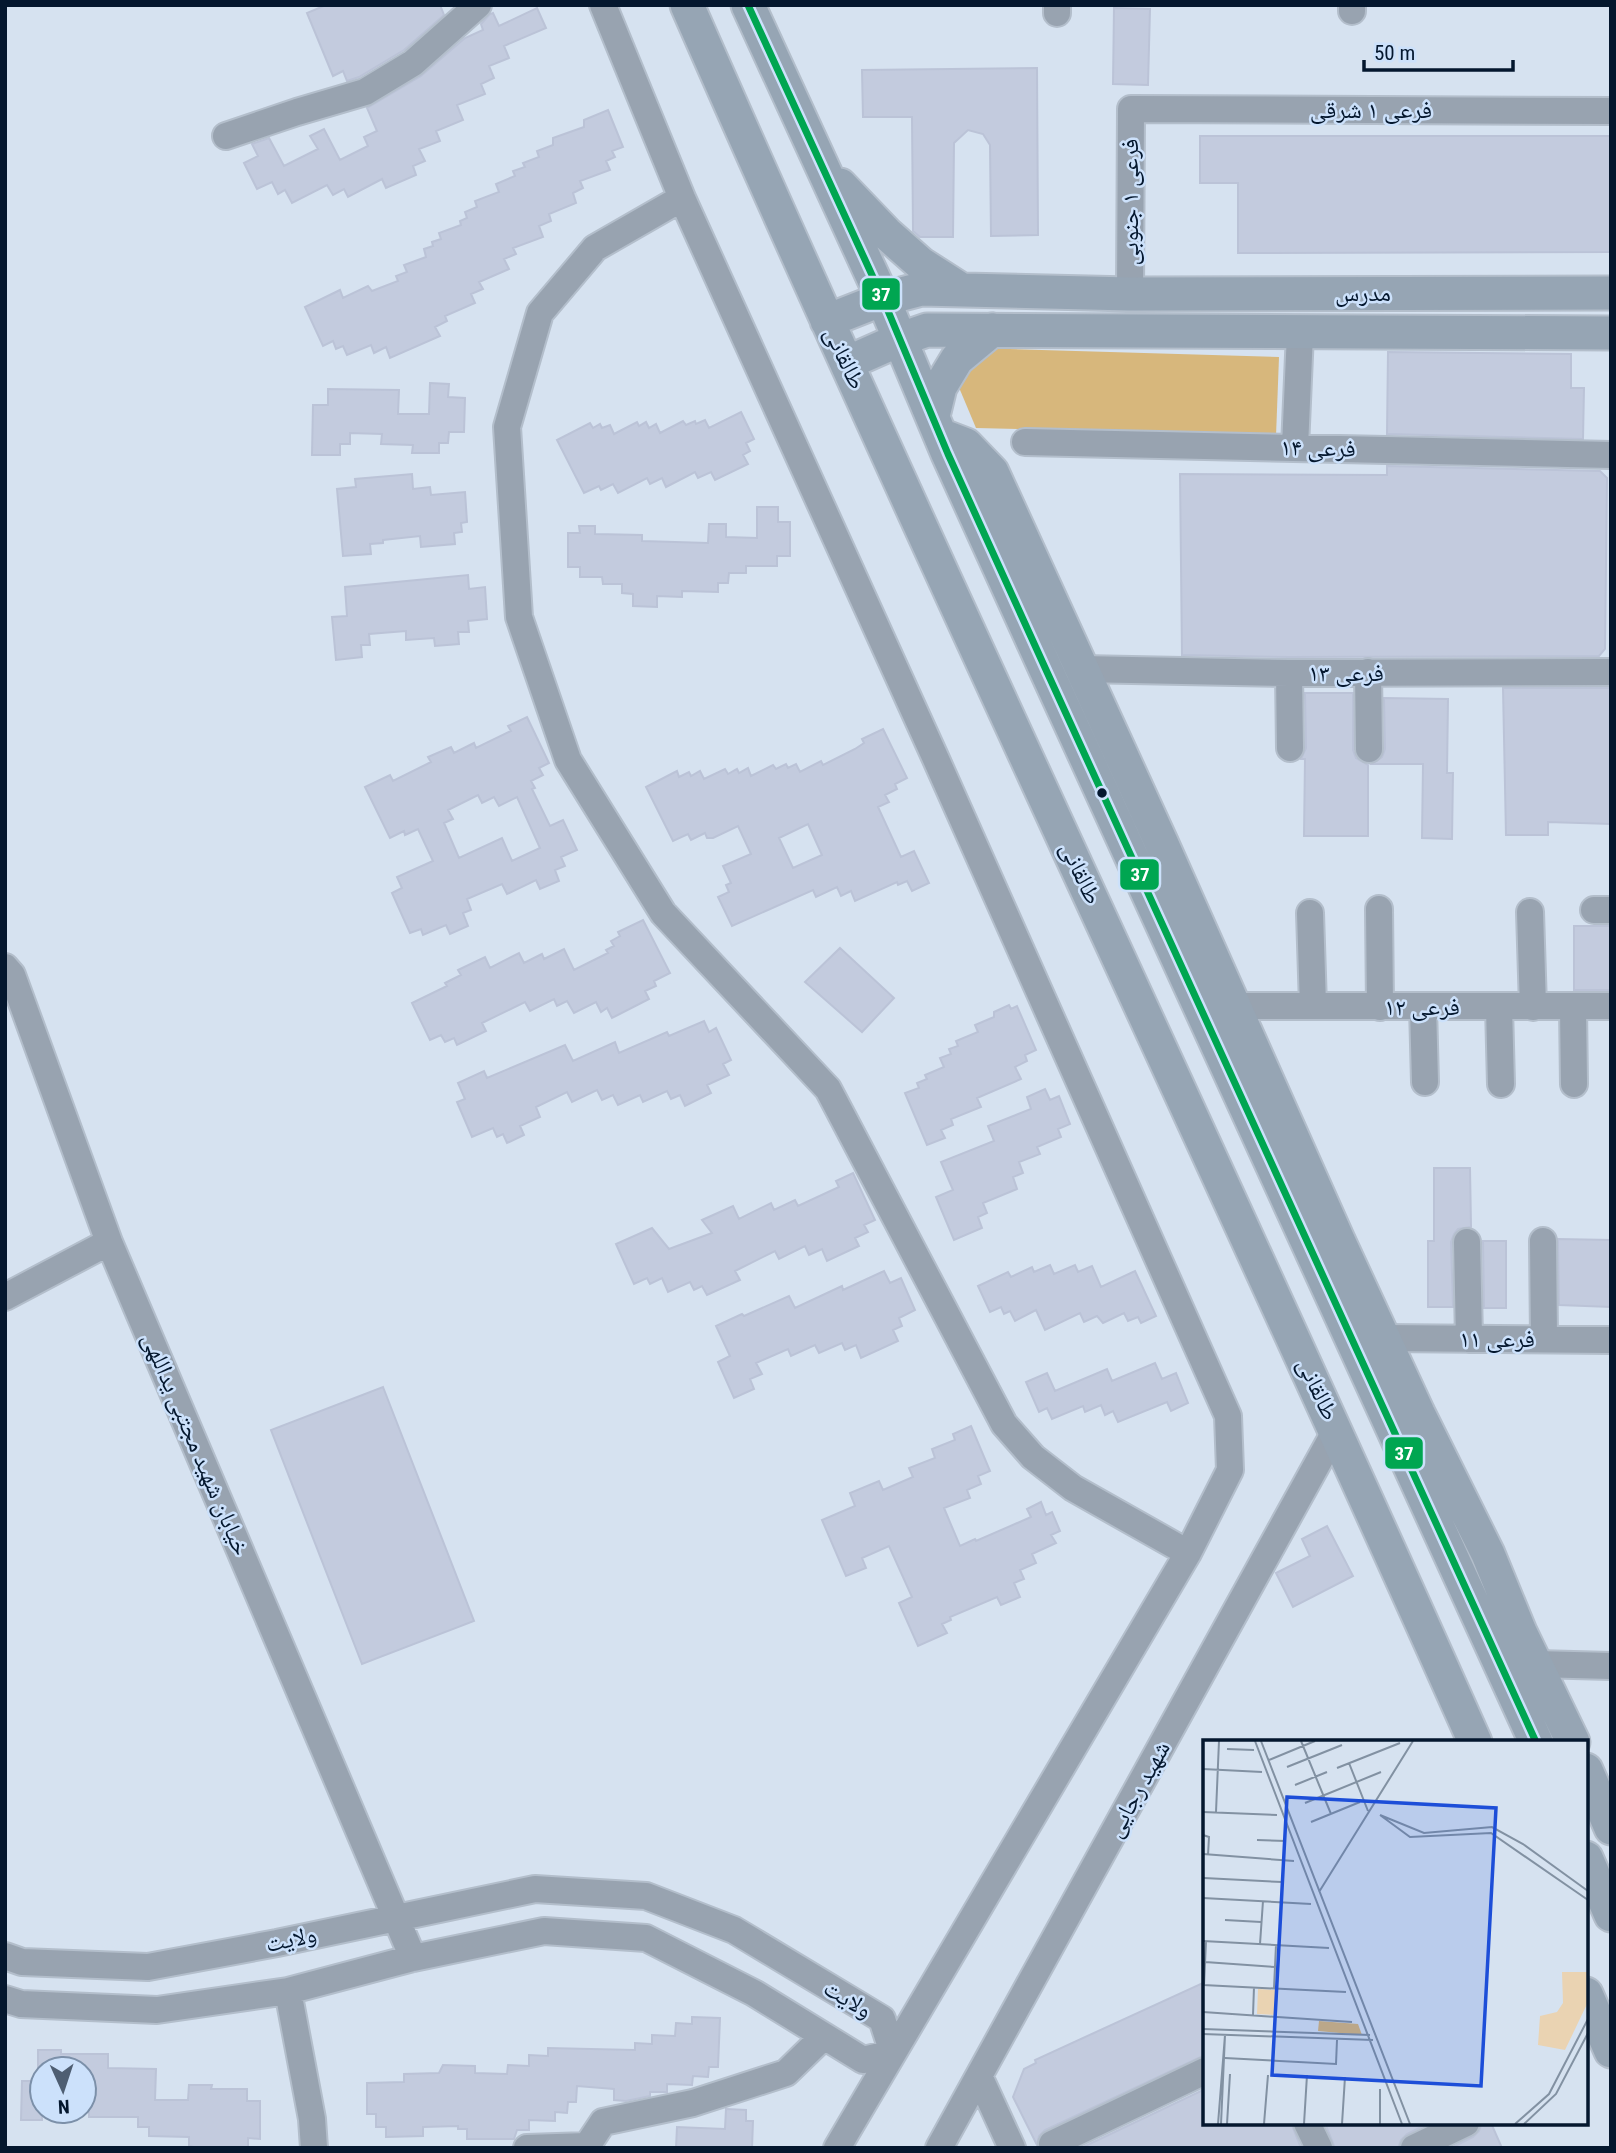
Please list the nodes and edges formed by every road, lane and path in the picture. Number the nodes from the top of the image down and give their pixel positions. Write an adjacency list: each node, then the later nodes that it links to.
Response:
1 (478, 5): 7 (street)
2 (603, 5): 9 (street)
3 (687, 5): 14 (main road, طالقانی)
4 (748, 5): 8 (main road)
5 (1131, 109): 6 (street, فرعی ۱ شرقی); 12 (street, فرعی ۱ جنوبی)
6 (1611, 111)
7 (226, 136)
8 (822, 167): 10 (main road); 13 (main road)
9 (682, 198): 54 (street); 54 (street)
10 (962, 291): 12 (main road, مدرس); 13 (main road, مدرس)
11 (1611, 293): 12 (main road, مدرس)
12 (1130, 294)
13 (883, 299): 14 (main road, مدرس); 18 (main road)
14 (827, 321): 19 (main road, طالقانی)
15 (992, 331): 16 (main road, مدرس); 18 (main road, مدرس); 20 (main road)
16 (1300, 333): 17 (main road, مدرس); 22 (street)
17 (1611, 333)
18 (901, 339): 19 (main road, مدرس); 20 (main road)
19 (847, 363): 53 (main road, طالقانی)
20 (937, 426): 24 (main road); 58 (main road)
21 (1025, 442): 22 (street, فرعی ۱۴)
22 (1295, 447): 23 (street, فرعی ۱۴)
23 (1611, 455)
24 (1081, 669): 27 (street, فرعی ۱۳); 34 (main road)
25 (1368, 672): 26 (street, فرعی ۱۳); 27 (street, فرعی ۱۳); 29 (street)
26 (1611, 672)
27 (1289, 673): 28 (street)
28 (1290, 748)
29 (1369, 749)
30 (1379, 909): 37 (street)
31 (1530, 912): 40 (street)
32 (1310, 913): 35 (street)
33 (5, 967): 46 (street, خیابان شهید مجتبی یداللهی)
34 (1234, 1006): 35 (street, فرعی ۱۲); 49 (main road)
35 (1313, 1006): 37 (street, فرعی ۱۲)
36 (1611, 1006): 41 (street, فرعی ۱۲)
37 (1380, 1007): 38 (street, فرعی ۱۲)
38 (1423, 1007): 39 (street, فرعی ۱۲); 42 (street)
39 (1499, 1007): 40 (street, فرعی ۱۲); 43 (street)
40 (1533, 1007): 41 (street, فرعی ۱۲)
41 (1573, 1007): 44 (street)
42 (1425, 1082)
43 (1501, 1084)
44 (1574, 1084)
45 (1543, 1241): 51 (street)
46 (110, 1242): 48 (street); 64 (street, خیابان شهید مجتبی یداللهی)
47 (1467, 1242): 50 (street)
48 (5, 1297)
49 (1384, 1338): 50 (street, فرعی ۱۱); 55 (main road)
50 (1469, 1339): 51 (street, فرعی ۱۱)
51 (1544, 1339): 52 (street, فرعی ۱۱)
52 (1611, 1340)
53 (1336, 1430): 57 (main road, طالقانی); 74 (street, شهید رجایی)
54 (1188, 1553): 72 (street)
55 (1536, 1664): 56 (street); 59 (main road)
56 (1611, 1666)
57 (1474, 1740)
58 (1535, 1740)
59 (1572, 1740)
60 (1588, 1774): 61 (main road)
61 (1609, 1819)
62 (1588, 1863): 63 (main road)
63 (1611, 1915)
64 (397, 1917): 65 (street, ولایت); 66 (street, خیابان شهید مجتبی یداللهی); 72 (street, ولایت)
65 (5, 1956)
66 (413, 1958): 67 (street, ولایت); 70 (street, ولایت)
67 (288, 1991): 68 (street, ولایت); 78 (street)
68 (5, 1998)
69 (1588, 1999): 71 (main road)
70 (824, 2036): 72 (street, ولایت); 79 (street)
71 (1611, 2051)
72 (893, 2053): 80 (street)
73 (1203, 2072): 77 (street)
74 (979, 2076): 81 (street, شهید رجایی); 82 (street)
75 (1308, 2125): 83 (street)
76 (1462, 2125): 84 (street)
77 (1052, 2144)
78 (314, 2148)
79 (527, 2148)
80 (837, 2148)
81 (939, 2148)
82 (1012, 2148)
83 (1319, 2148)
84 (1414, 2148)

